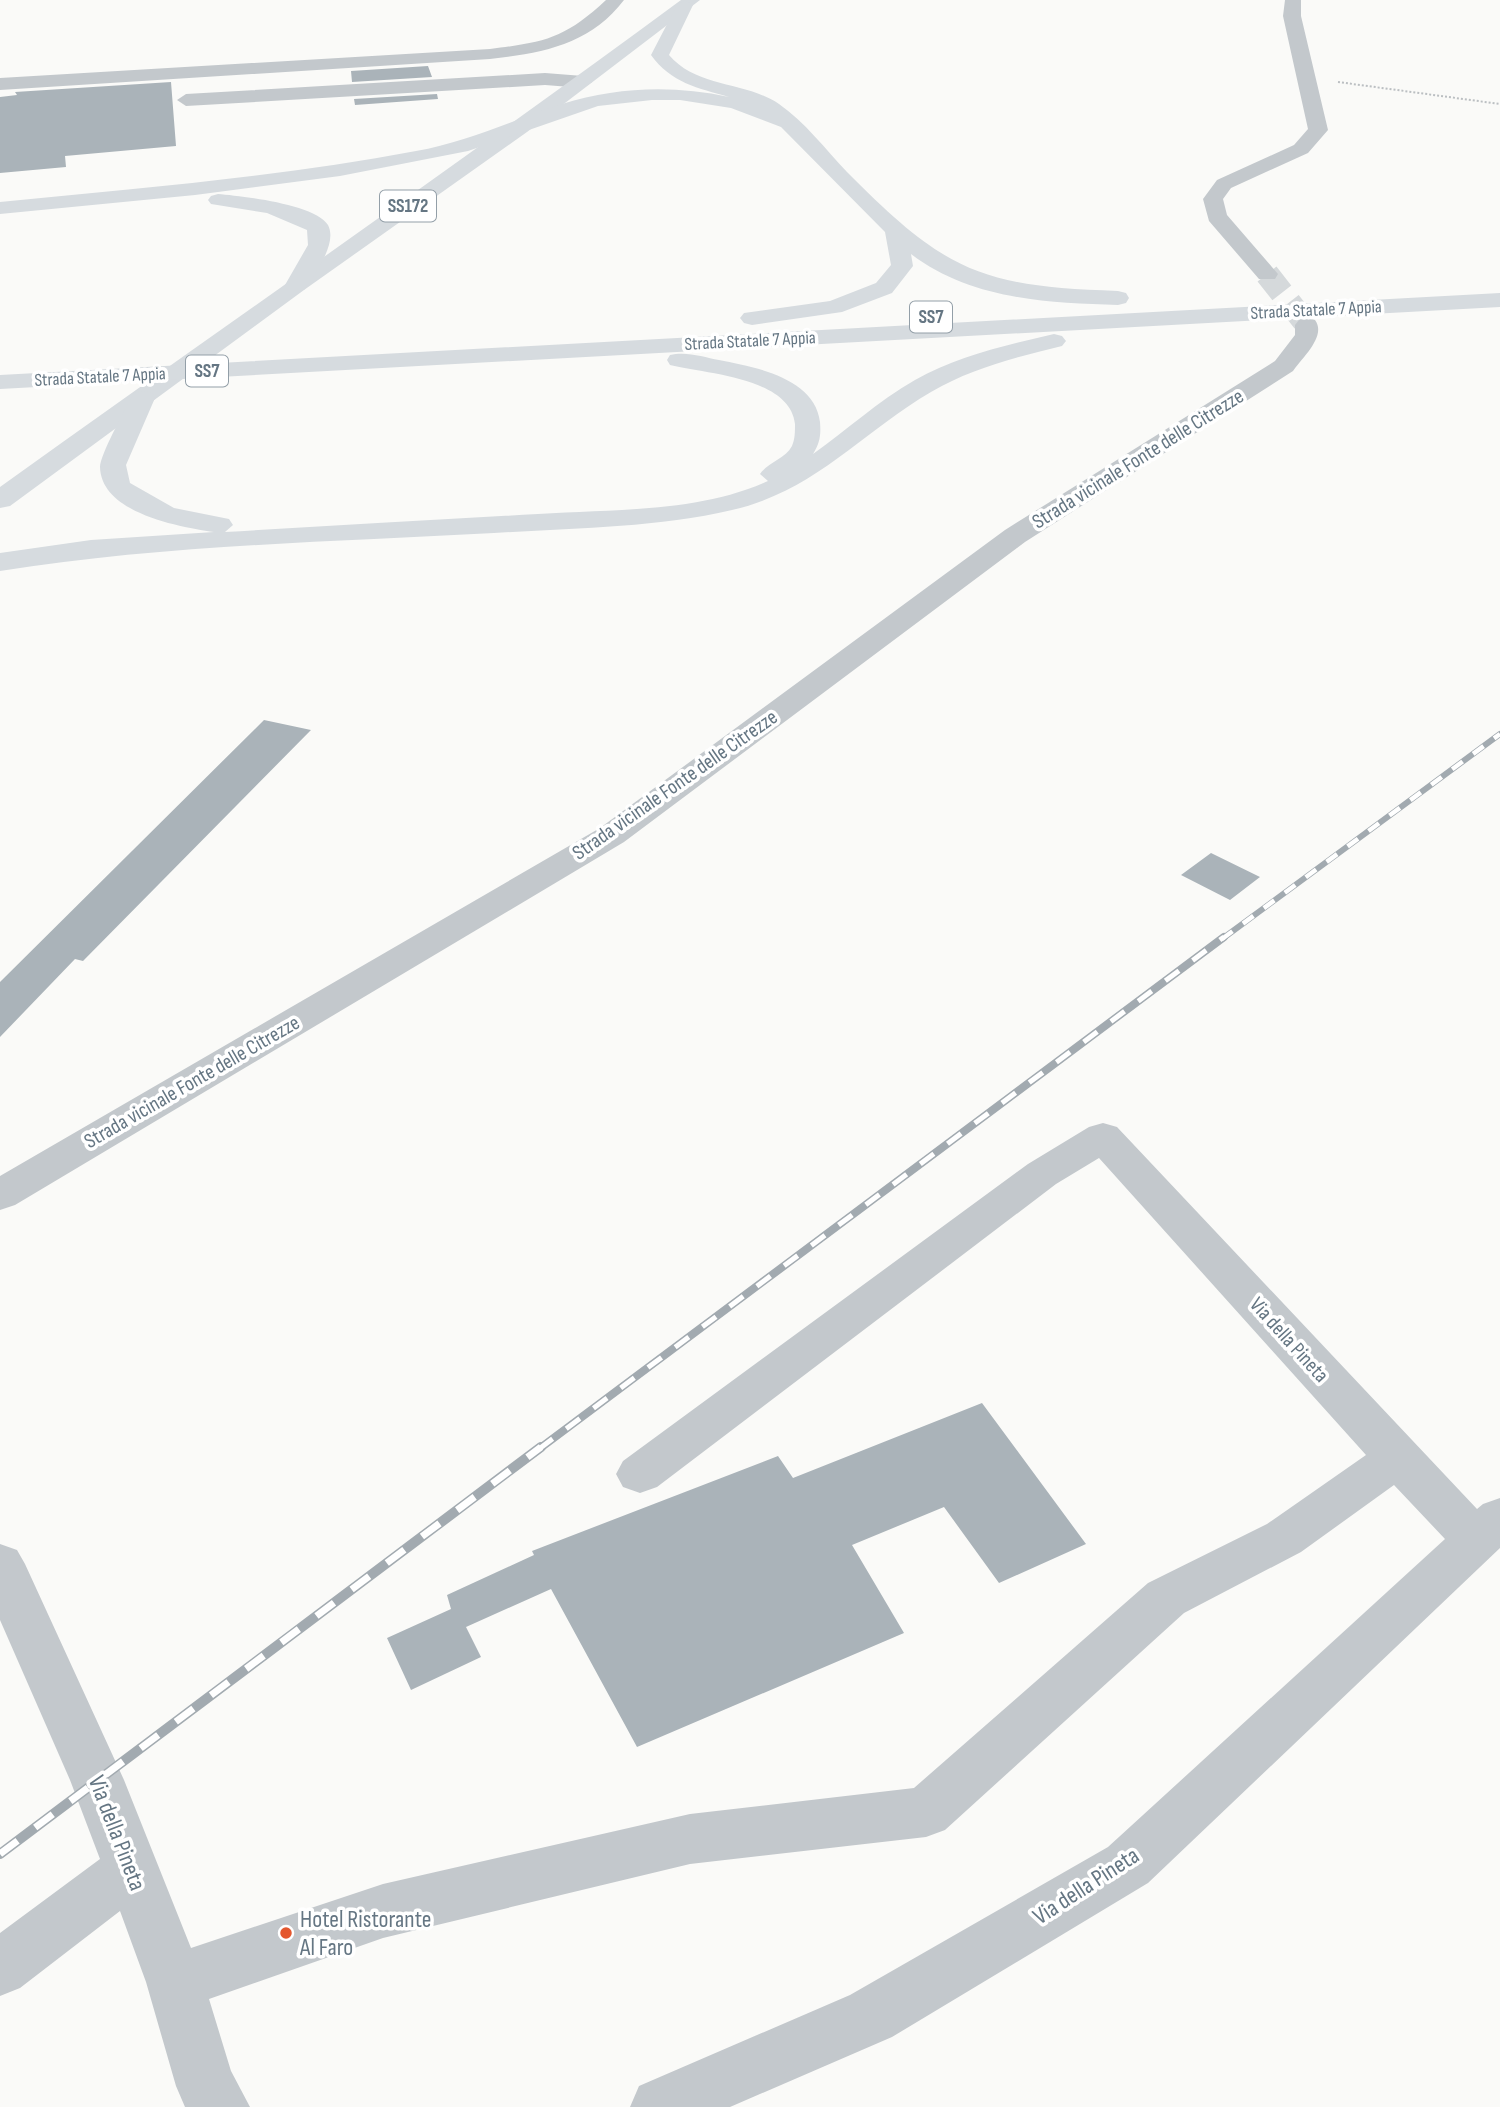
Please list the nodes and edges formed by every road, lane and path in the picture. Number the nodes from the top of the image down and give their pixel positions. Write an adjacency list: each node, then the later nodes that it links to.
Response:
1 (616, 0): 6 (street)
2 (1293, 0): 4 (street)
3 (689, 3): 5 (main road, SS172); 9 (main road)
4 (1306, 77): 8 (path); 14 (street)
5 (583, 82): 7 (street); 10 (main road, SS172)
6 (0, 84)
7 (186, 100)
8 (1500, 104)
9 (786, 122): 10 (main road); 13 (main road)
10 (520, 128): 11 (main road); 15 (main road, SS172)
11 (0, 208)
12 (0, 219): 15 (main road)
13 (895, 230): 18 (main road); 20 (main road)
14 (1267, 274)
15 (296, 285): 27 (main road, SS172)
16 (1500, 286): 18 (main road, Strada Statale 7 Appia / SS7)
17 (1500, 300): 18 (main road, Strada Statale 7 Appia / SS7)
18 (1227, 308): 20 (main road, Strada Statale 7 Appia / SS7); 21 (main road, Strada Statale 7 Appia / SS7); 29 (main road)
19 (1307, 325): 30 (street, Strada vicinale Fonte delle Citrezze)
20 (634, 333): 22 (main road, Strada Statale 7 Appia / SS7)
21 (512, 354): 22 (main road, Strada Statale 7 Appia / SS7); 27 (main road)
22 (357, 355): 25 (main road, Strada Statale 7 Appia / SS7)
23 (0, 360): 25 (main road)
24 (0, 368): 25 (main road, Strada Statale 7 Appia / SS7)
25 (69, 371): 26 (main road, Strada Statale 7 Appia / SS7)
26 (0, 382)
27 (143, 398): 28 (main road, SS172)
28 (0, 500)
29 (0, 562)
30 (0, 1195)
31 (1397, 1458): 32 (street, Via della Pineta); 33 (street, Via della Pineta); 37 (street)
32 (640, 1474)
33 (1488, 1529): 39 (street, Via della Pineta)
34 (0, 1564): 35 (street, Via della Pineta)
35 (131, 1869): 36 (street); 37 (street, Via della Pineta)
36 (0, 1968)
37 (175, 1982): 38 (street, Via della Pineta)
38 (220, 2107)
39 (660, 2107)

